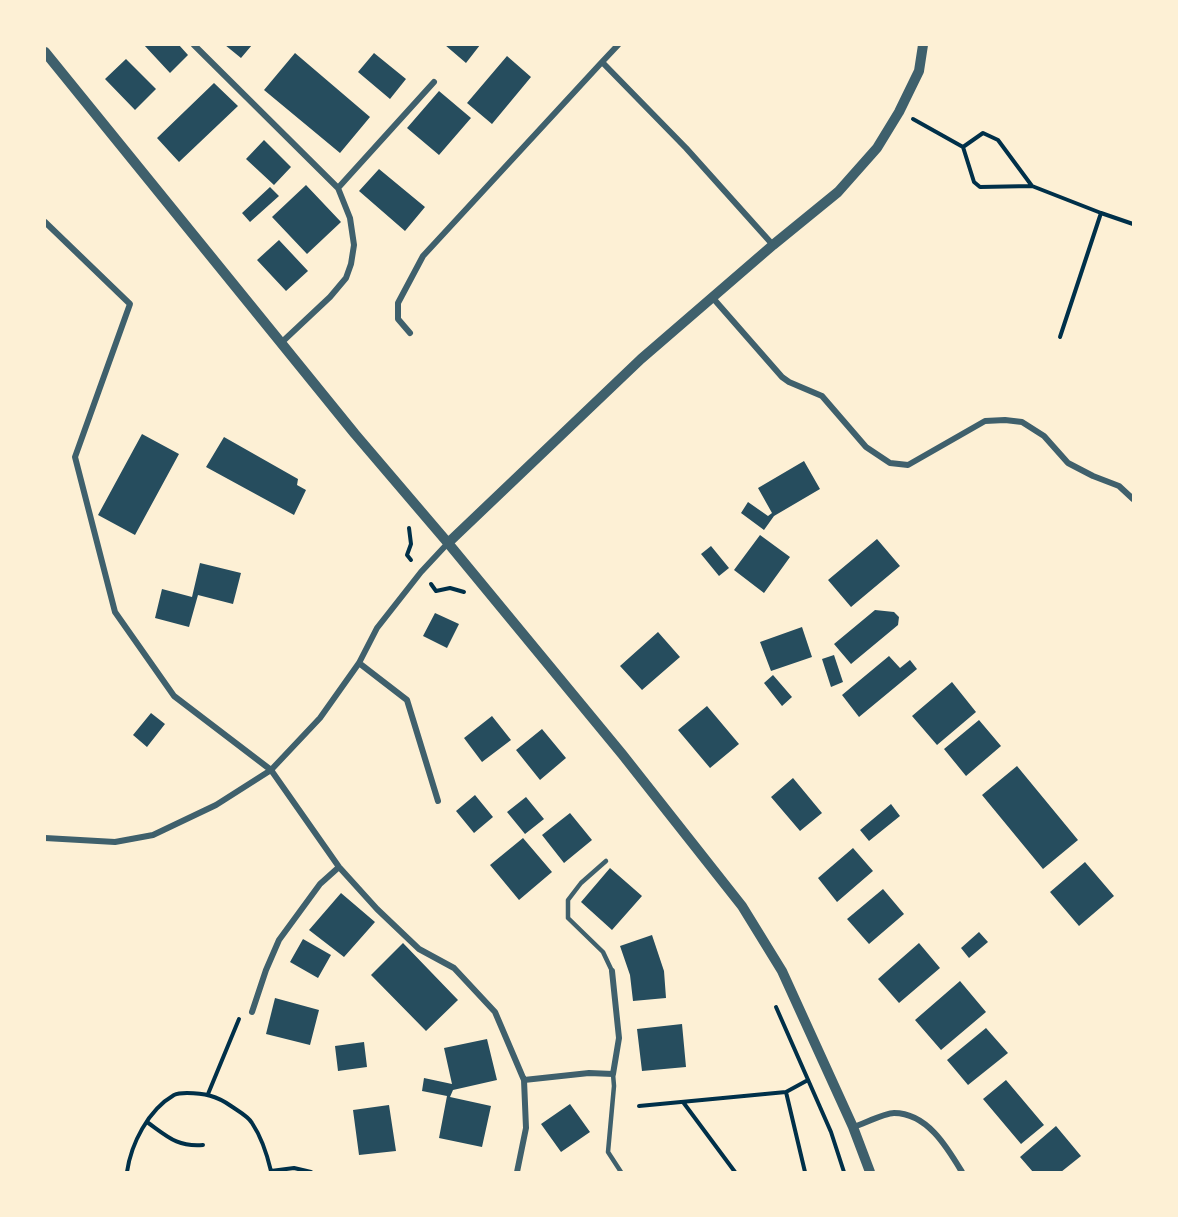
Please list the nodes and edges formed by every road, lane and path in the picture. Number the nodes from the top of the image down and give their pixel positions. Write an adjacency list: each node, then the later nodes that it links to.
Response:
1 (194, 45): 10 (street)
2 (618, 45): 5 (street)
3 (923, 45): 7 (street)
4 (45, 52): 18 (street)
5 (602, 62): 14 (street); 16 (street)
6 (434, 82): 10 (street)
7 (899, 112): 8 (path); 14 (street)
8 (963, 147): 9 (path); 9 (path)
9 (1032, 186): 11 (path)
10 (338, 188): 18 (street)
11 (1101, 213): 13 (path); 17 (path)
12 (45, 222): 26 (street)
13 (1133, 224)
14 (774, 245): 15 (street)
15 (712, 297): 19 (street); 20 (street)
16 (410, 333)
17 (1060, 337)
18 (281, 343): 20 (street)
19 (1133, 499)
20 (448, 543): 25 (street); 41 (street)
21 (407, 555): 22 (path)
22 (411, 560)
23 (431, 585): 24 (path)
24 (464, 592)
25 (359, 663): 26 (street); 27 (street)
26 (270, 770): 28 (street); 30 (street)
27 (438, 801)
28 (45, 838)
29 (606, 861): 31 (lane)
30 (339, 867): 33 (street); 35 (street)
31 (612, 971): 34 (street)
32 (774, 1004): 36 (path)
33 (252, 1012)
34 (613, 1074): 35 (street); 47 (lane)
35 (524, 1080): 46 (street)
36 (808, 1080): 37 (path); 50 (path)
37 (786, 1092): 38 (path); 49 (path)
38 (683, 1102): 39 (path); 48 (path)
39 (639, 1106)
40 (147, 1122): 42 (path); 43 (path); 44 (path)
41 (853, 1127): 51 (street); 52 (street)
42 (203, 1145)
43 (270, 1171): 45 (path)
44 (127, 1172)
45 (311, 1172)
46 (517, 1172)
47 (621, 1172)
48 (735, 1172)
49 (805, 1172)
50 (844, 1172)
51 (870, 1172)
52 (962, 1172)

